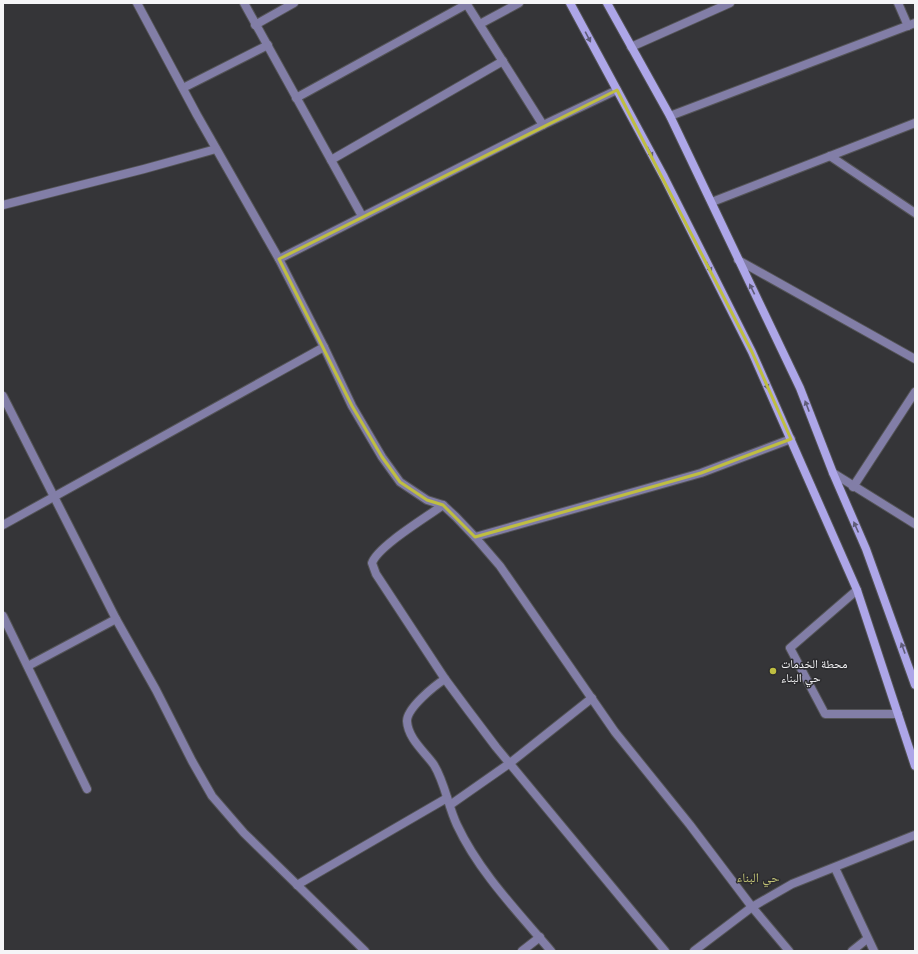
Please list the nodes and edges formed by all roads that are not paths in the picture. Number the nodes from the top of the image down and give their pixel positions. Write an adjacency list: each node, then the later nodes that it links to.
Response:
1 (137, 3): 16 (street)
2 (244, 3): 12 (street)
3 (294, 3): 12 (street)
4 (519, 3): 10 (street)
5 (570, 3): 17 (main road, one-way to 17)
6 (607, 3): 14 (main road)
7 (730, 3): 14 (street)
8 (898, 3): 11 (street)
9 (466, 4): 10 (street); 18 (street)
10 (480, 24): 15 (street)
11 (912, 24): 19 (street)
12 (255, 25): 13 (street)
13 (268, 45): 16 (street); 18 (street)
14 (631, 47): 19 (main road)
15 (504, 61): 21 (street); 24 (street)
16 (183, 88): 22 (street)
17 (617, 90): 21 (street); 35 (main road, one-way to 35)
18 (296, 98): 24 (street)
19 (670, 116): 25 (main road)
20 (915, 123): 23 (street)
21 (543, 125): 28 (street)
22 (216, 149): 26 (street); 29 (street)
23 (830, 156): 25 (street); 27 (street)
24 (331, 160): 28 (street)
25 (712, 202): 30 (main road)
26 (3, 205)
27 (915, 213)
28 (362, 216): 29 (street)
29 (279, 259): 31 (street)
30 (738, 260): 32 (street); 36 (main road, one-way to 30)
31 (324, 347): 38 (street); 39 (street)
32 (915, 359)
33 (915, 392): 37 (street)
34 (3, 396): 38 (street)
35 (791, 439): 42 (street); 43 (main road)
36 (833, 473): 37 (street); 48 (main road, one-way to 36)
37 (853, 487): 40 (street)
38 (54, 497): 41 (street); 45 (street)
39 (443, 505): 42 (street); 47 (street)
40 (915, 524)
41 (3, 525)
42 (475, 537): 49 (street)
43 (857, 590): 50 (main road); 50 (street)
44 (3, 616): 46 (street)
45 (116, 619): 46 (street); 57 (street)
46 (28, 666): 53 (street)
47 (445, 679): 51 (street); 54 (street)
48 (915, 685)
49 (592, 698): 51 (street); 58 (street)
50 (898, 714): 52 (main road)
51 (510, 762): 54 (street); 64 (street)
52 (915, 766)
53 (87, 789)
54 (449, 801): 57 (street); 59 (street)
55 (915, 835): 56 (street)
56 (834, 868): 58 (street); 60 (street)
57 (297, 885): 61 (street)
58 (752, 907): 65 (street); 66 (street)
59 (540, 937): 62 (street); 63 (street)
60 (868, 939): 67 (street); 68 (street)
61 (365, 951)
62 (522, 951)
63 (551, 951)
64 (665, 951)
65 (694, 951)
66 (789, 951)
67 (852, 951)
68 (874, 951)

